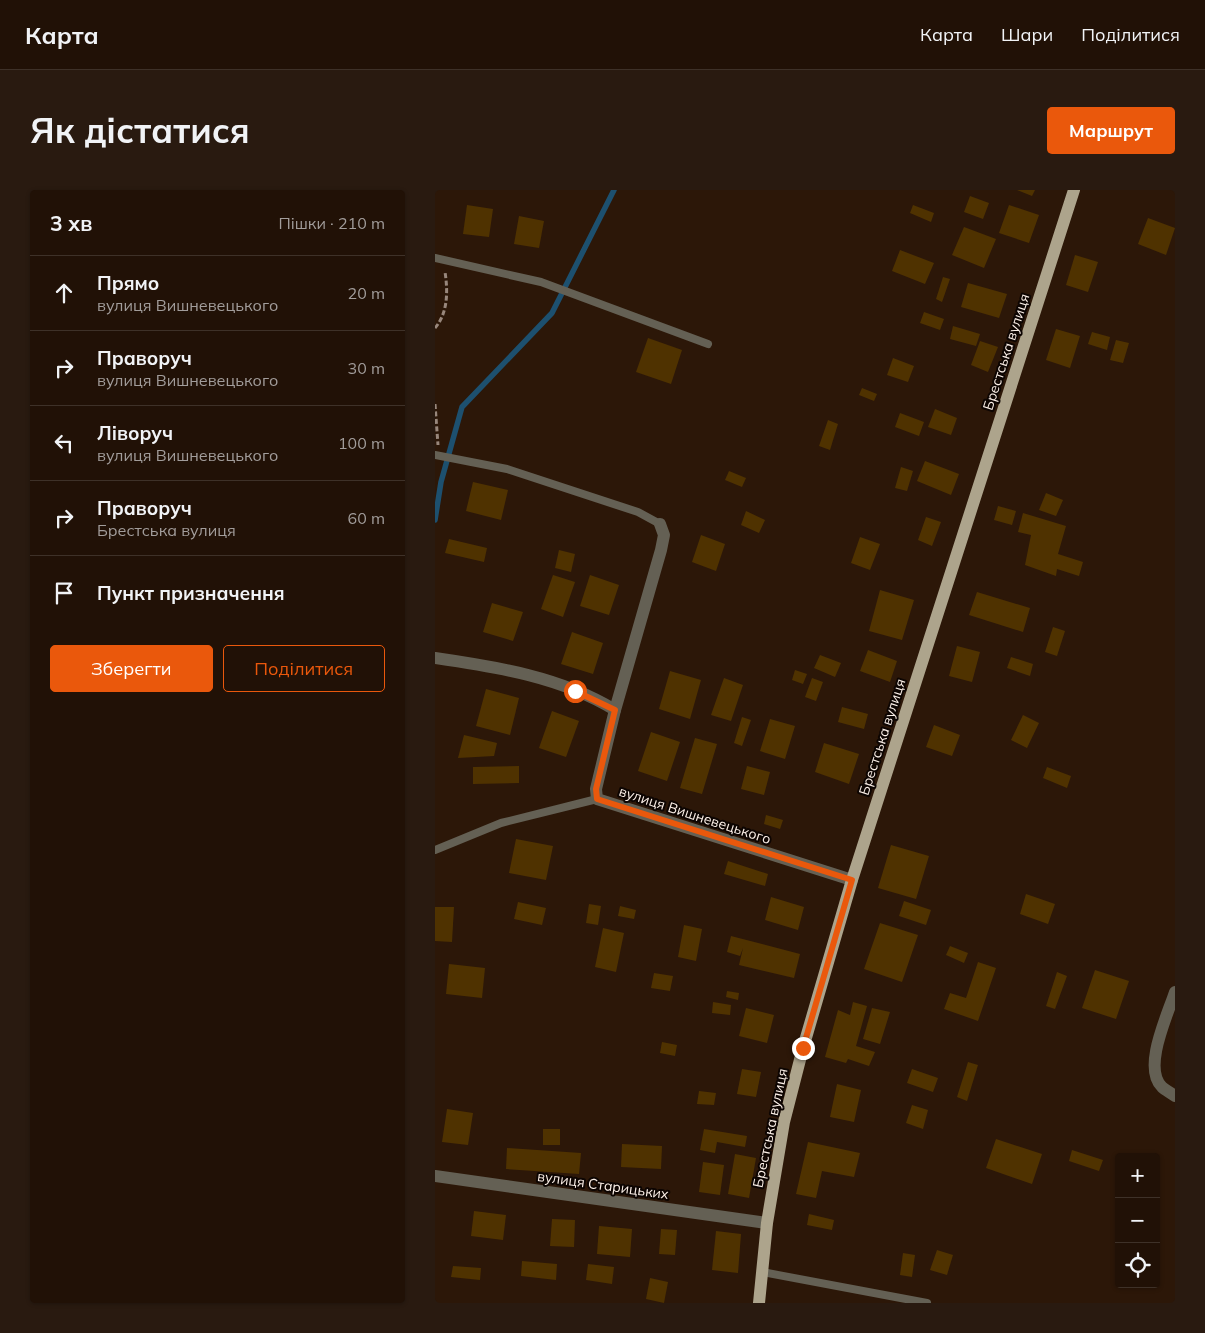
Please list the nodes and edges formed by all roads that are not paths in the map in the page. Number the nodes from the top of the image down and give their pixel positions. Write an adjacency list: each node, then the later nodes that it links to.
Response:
1 (1074, 190): 10 (main road, Брестська вулиця)
2 (439, 259): 3 (lane)
3 (708, 344)
4 (437, 455): 5 (lane)
5 (660, 524): 7 (street, вулиця Вишневецького)
6 (435, 658): 7 (street)
7 (615, 710): 8 (street, вулиця Вишневецького)
8 (597, 799): 9 (lane); 10 (street, вулиця Вишневецького)
9 (435, 850)
10 (852, 880): 14 (main road, Брестська вулиця)
11 (1175, 992): 12 (street)
12 (1175, 1096)
13 (435, 1176): 14 (street, вулиця Старицьких)
14 (767, 1223): 15 (main road, Брестська вулиця)
15 (762, 1272): 16 (main road, Брестська вулиця); 17 (lane)
16 (759, 1303)
17 (927, 1303)

